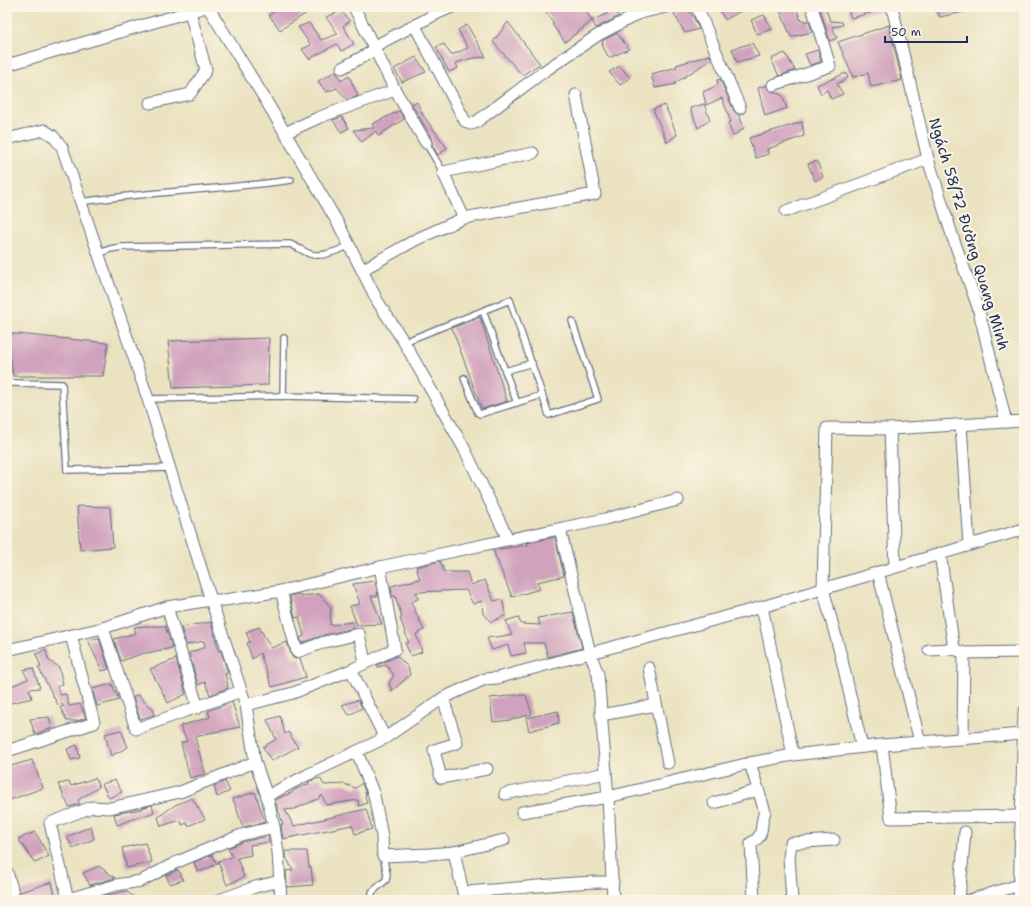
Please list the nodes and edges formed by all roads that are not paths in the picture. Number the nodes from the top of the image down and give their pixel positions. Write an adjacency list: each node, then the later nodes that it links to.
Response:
1 (207, 7): 10 (street); 20 (street)
2 (354, 7): 12 (street)
3 (452, 7): 8 (street)
4 (666, 7): 9 (street)
5 (697, 7): 19 (street)
6 (812, 7): 15 (street)
7 (892, 7): 24 (street, Ngách 58/72 Đường Quang Minh)
8 (436, 10): 11 (street)
9 (638, 10): 11 (street)
10 (190, 12): 13 (street); 18 (street)
11 (415, 26): 12 (street)
12 (374, 48): 14 (street); 16 (street)
13 (7, 65)
14 (342, 68)
15 (773, 86)
16 (395, 90): 20 (street); 22 (street)
17 (576, 95): 29 (street)
18 (150, 102)
19 (740, 108)
20 (285, 133): 30 (street)
21 (7, 139): 27 (street)
22 (426, 143): 25 (lane)
23 (533, 153): 25 (street)
24 (928, 159): 28 (street); 47 (street, Ngách 58/72 Đường Quang Minh)
25 (443, 172): 29 (street)
26 (291, 180): 27 (lane)
27 (80, 202): 31 (street)
28 (786, 211)
29 (464, 218): 32 (street)
30 (350, 246): 31 (lane); 32 (street)
31 (98, 254): 43 (street)
32 (362, 270): 36 (street)
33 (483, 311): 36 (lane); 37 (lane); 38 (lane)
34 (572, 320): 41 (lane)
35 (284, 338): 42 (lane)
36 (404, 342): 54 (street)
37 (532, 363): 38 (lane); 41 (lane)
38 (505, 371): 45 (lane)
39 (464, 378): 45 (lane)
40 (11, 383): 50 (lane)
41 (542, 395): 45 (lane)
42 (283, 396): 43 (lane); 44 (lane)
43 (148, 399): 50 (street)
44 (412, 399)
45 (517, 403)
46 (1024, 421): 47 (street)
47 (1006, 422): 48 (street)
48 (961, 425): 49 (street); 55 (street)
49 (890, 429): 58 (street); 60 (street)
50 (170, 468): 62 (street)
51 (678, 500): 52 (street)
52 (560, 529): 54 (street); 71 (street)
53 (1024, 529): 55 (street)
54 (508, 539): 57 (street)
55 (969, 545): 56 (street)
56 (940, 553): 58 (street); 69 (street)
57 (380, 567): 61 (street); 72 (street)
58 (895, 567): 59 (street)
59 (878, 572): 60 (street); 85 (street)
60 (823, 589): 64 (street); 87 (street)
61 (281, 591): 62 (street); 72 (street)
62 (211, 600): 63 (street); 75 (street)
63 (167, 607): 65 (street); 79 (street)
64 (762, 607): 71 (street); 90 (street)
65 (102, 628): 66 (street); 79 (street)
66 (71, 635): 67 (street); 88 (street)
67 (7, 650)
68 (929, 650): 69 (street)
69 (959, 651): 70 (street); 84 (street)
70 (1024, 652)
71 (590, 654): 76 (street); 81 (street)
72 (365, 662): 74 (street)
73 (649, 668): 78 (street)
74 (351, 670): 77 (street); 83 (street)
75 (241, 692): 77 (street); 79 (street)
76 (443, 698): 83 (street); 94 (street)
77 (246, 705): 91 (street)
78 (656, 705): 81 (street); 93 (street)
79 (198, 708)
80 (1024, 712): 82 (street)
81 (601, 715): 95 (street)
82 (1023, 734): 84 (street); 102 (street)
83 (386, 738): 89 (street)
84 (964, 739): 85 (street)
85 (920, 742): 86 (street)
86 (882, 745): 87 (street); 102 (street)
87 (862, 747): 90 (street)
88 (7, 751)
89 (358, 752): 98 (street); 108 (street)
90 (793, 755): 92 (street)
91 (255, 762): 98 (street); 114 (street)
92 (750, 763): 96 (street); 99 (street)
93 (668, 764)
94 (487, 769)
95 (606, 773): 97 (street); 99 (street)
96 (758, 790): 100 (street); 119 (street)
97 (505, 794)
98 (267, 796): 103 (street)
99 (608, 798): 101 (street); 111 (street)
100 (714, 803)
101 (522, 812)
102 (1022, 816): 112 (street)
103 (274, 827): 110 (street); 114 (street)
104 (965, 832): 121 (street)
105 (504, 840): 107 (street)
106 (834, 840): 120 (street)
107 (454, 852): 108 (street); 111 (street)
108 (383, 856): 117 (lane)
109 (8, 876): 113 (street)
110 (280, 881): 115 (street); 116 (street)
111 (613, 882): 118 (street)
112 (1019, 885): 122 (street); 123 (street)
113 (14, 900)
114 (68, 900)
115 (219, 900)
116 (281, 900)
117 (372, 900)
118 (613, 900)
119 (754, 900)
120 (792, 900)
121 (959, 900)
122 (970, 900)
123 (1018, 900)

